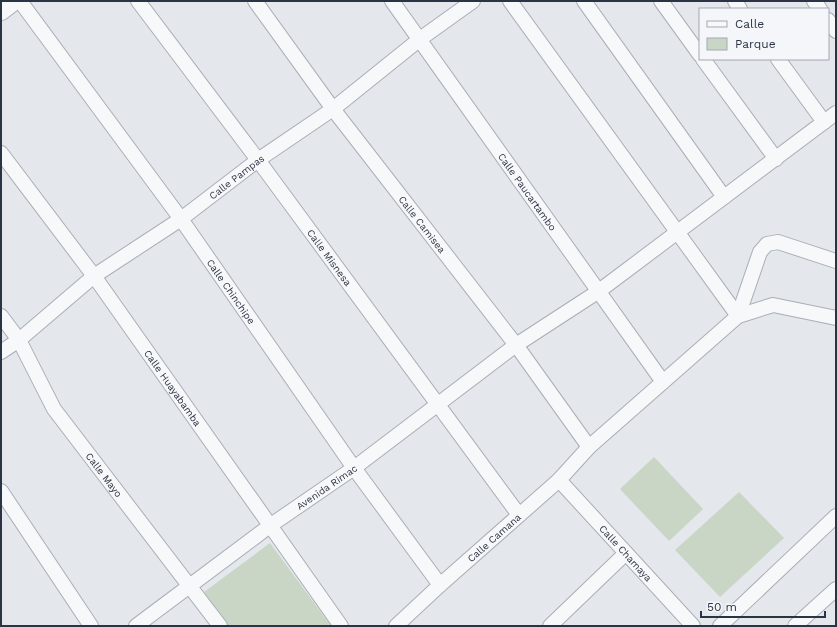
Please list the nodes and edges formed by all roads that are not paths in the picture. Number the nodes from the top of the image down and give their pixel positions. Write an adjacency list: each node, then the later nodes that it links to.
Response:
1 (14, 1): 10 (street)
2 (20, 1): 24 (street, Calle Chinchipe)
3 (138, 1): 22 (street, Calle Misnesa)
4 (255, 1): 17 (street, Calle Camisea)
5 (392, 1): 13 (street, Calle Paucartambo)
6 (473, 1): 13 (street, Calle Pampas)
7 (510, 1): 25 (street)
8 (584, 1): 23 (street)
9 (661, 1): 14 (street)
10 (1, 11)
11 (829, 21): 12 (street)
12 (836, 31)
13 (420, 39): 17 (street, Calle Pampas); 28 (street, Calle Paucartambo)
14 (699, 54)
15 (704, 60): 21 (street)
16 (779, 60): 19 (street)
17 (333, 109): 22 (street, Calle Pampas); 33 (street, Calle Camisea)
18 (836, 113): 19 (street, Avenida Rimac)
19 (824, 122): 21 (street, Avenida Rimac)
20 (1, 153): 27 (street, Calle Huayabamba)
21 (776, 159): 23 (street, Avenida Rimac)
22 (258, 160): 24 (street, Calle Pampas); 36 (street, Calle Misnesa)
23 (724, 197): 25 (street, Avenida Rimac)
24 (181, 219): 27 (street, Calle Pampas); 38 (street, Calle Chinchipe)
25 (677, 232): 28 (street, Avenida Rimac); 30 (street)
26 (836, 261): 30 (street)
27 (94, 276): 32 (street, Calle Pampas); 43 (street, Calle Huayabamba)
28 (599, 291): 33 (street, Avenida Rimac); 35 (street, Calle Paucartambo)
29 (1, 316): 32 (street, Calle Mayo)
30 (738, 316): 31 (street); 35 (street, Calle Camana)
31 (836, 318)
32 (19, 340): 34 (street, Calle Pampas); 45 (street, Calle Mayo)
33 (516, 345): 36 (street, Avenida Rimac); 37 (street, Calle Camisea)
34 (1, 352)
35 (663, 382): 37 (street, Calle Camana)
36 (438, 405): 38 (street, Avenida Rimac); 41 (street, Calle Misnesa)
37 (589, 447): 39 (street, Calle Camana)
38 (354, 468): 43 (street, Avenida Rimac); 46 (street, Calle Chinchipe)
39 (559, 480): 41 (street, Calle Camana); 44 (street, Calle Chamaya)
40 (1, 491): 48 (street)
41 (519, 515): 46 (street, Calle Camana)
42 (836, 516): 55 (street)
43 (271, 525): 45 (street, Avenida Rimac); 51 (street, Calle Huayabamba)
44 (626, 553): 53 (street); 54 (street, Calle Chamaya)
45 (190, 585): 49 (street, Avenida Rimac); 50 (street, Calle Mayo)
46 (440, 585): 52 (street, Calle Camana)
47 (836, 589): 56 (street)
48 (91, 626)
49 (136, 626)
50 (220, 626)
51 (340, 626)
52 (396, 626)
53 (550, 626)
54 (693, 626)
55 (720, 626)
56 (795, 626)

